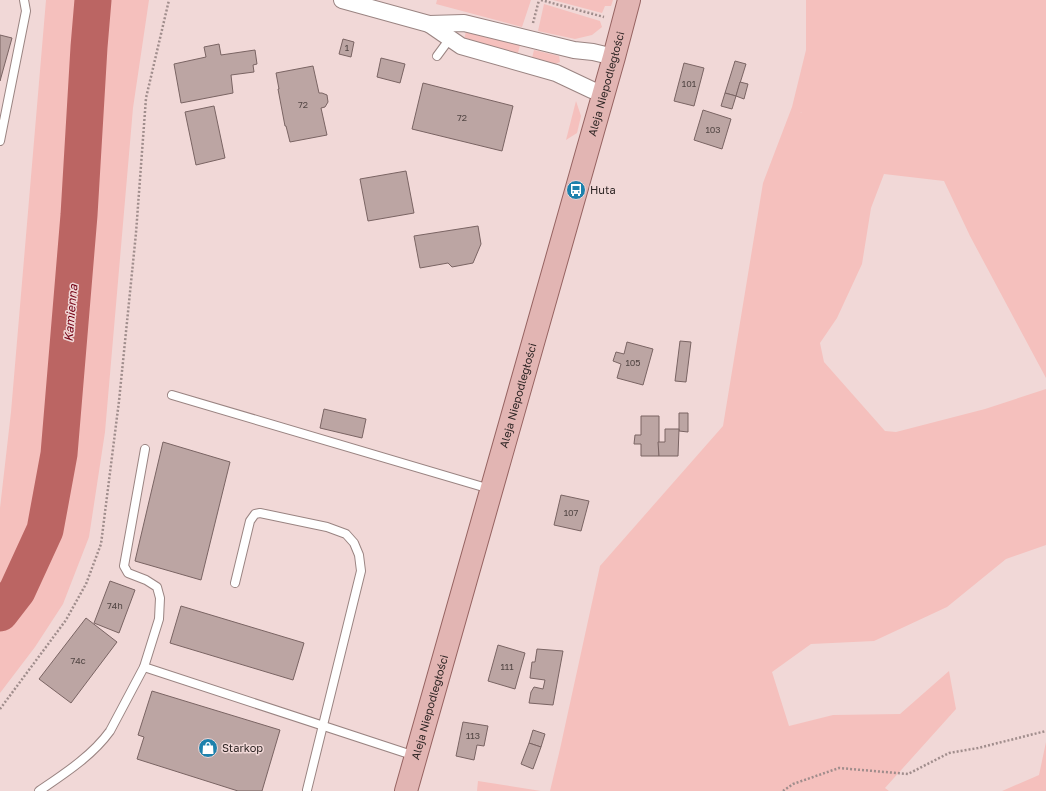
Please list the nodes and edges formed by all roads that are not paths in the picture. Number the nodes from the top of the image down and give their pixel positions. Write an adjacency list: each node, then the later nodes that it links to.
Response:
1 (24, 0): 10 (lane)
2 (342, 0): 5 (street)
3 (629, 0): 8 (main road, Aleja Niepodległości)
4 (462, 23): 5 (street); 6 (lane); 8 (street)
5 (429, 24): 6 (street)
6 (450, 39): 7 (lane); 9 (street)
7 (437, 56)
8 (614, 57): 9 (main road, Aleja Niepodległości)
9 (603, 93): 13 (main road, Aleja Niepodległości)
10 (0, 141)
11 (172, 395): 13 (lane)
12 (145, 449): 15 (lane)
13 (491, 489): 17 (main road, Aleja Niepodległości)
14 (235, 583): 16 (lane)
15 (144, 667): 16 (lane); 19 (lane)
16 (323, 725): 17 (lane); 18 (lane)
17 (416, 756): 20 (main road, Aleja Niepodległości)
18 (307, 790)
19 (39, 791)
20 (406, 791)

